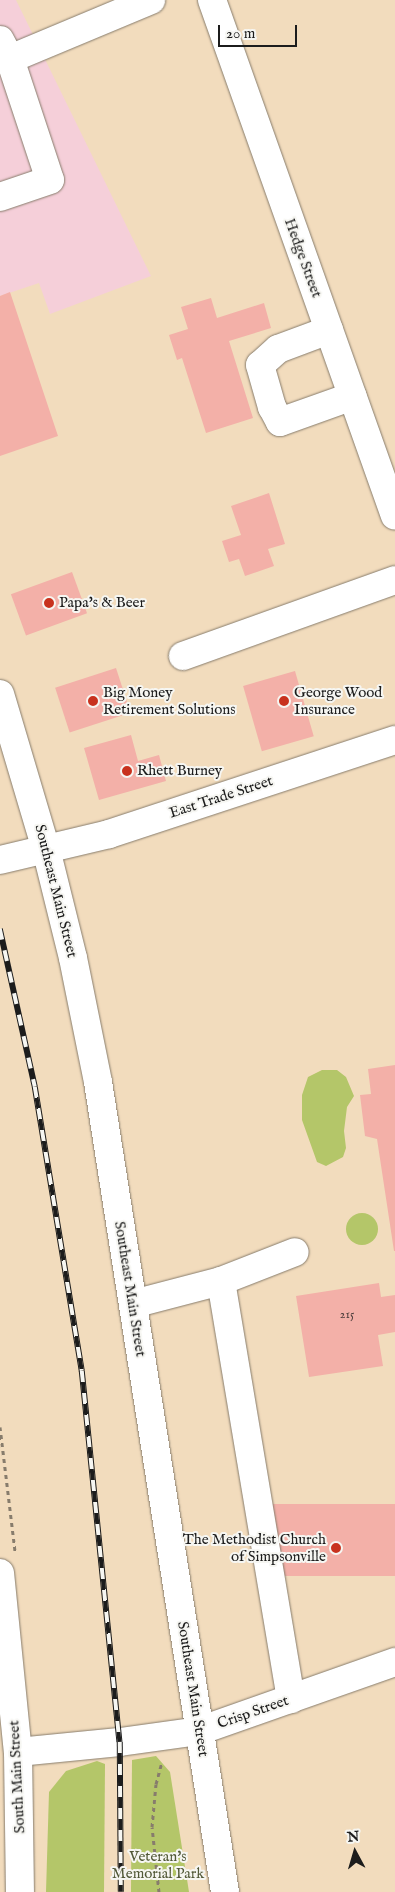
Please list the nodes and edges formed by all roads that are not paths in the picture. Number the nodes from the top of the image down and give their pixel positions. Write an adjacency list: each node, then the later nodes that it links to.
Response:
1 (151, 0): 3 (street)
2 (212, 0): 5 (street, Hedge Street)
3 (5, 49): 4 (street)
4 (0, 197)
5 (329, 330): 6 (street, Hedge Street); 6 (street)
6 (352, 396): 7 (street, Hedge Street)
7 (395, 516)
8 (395, 580): 9 (street)
9 (183, 656)
10 (0, 694): 12 (street, Southeast Main Street)
11 (395, 740): 12 (street, East Trade Street)
12 (46, 849): 13 (street, East Trade Street); 16 (street, Southeast Main Street)
13 (0, 860)
14 (295, 1252): 15 (street)
15 (221, 1281): 16 (street); 19 (street)
16 (133, 1304): 20 (street, Southeast Main Street)
17 (0, 1573): 21 (street, South Main Street)
18 (395, 1662): 19 (street, Crisp Street)
19 (291, 1699): 20 (street, Crisp Street)
20 (199, 1730): 21 (street, Crisp Street); 24 (street, Southeast Main Street)
21 (18, 1752): 22 (street, South Main Street)
22 (10, 1855): 23 (street, South Main Street)
23 (20, 1892)
24 (224, 1892)

